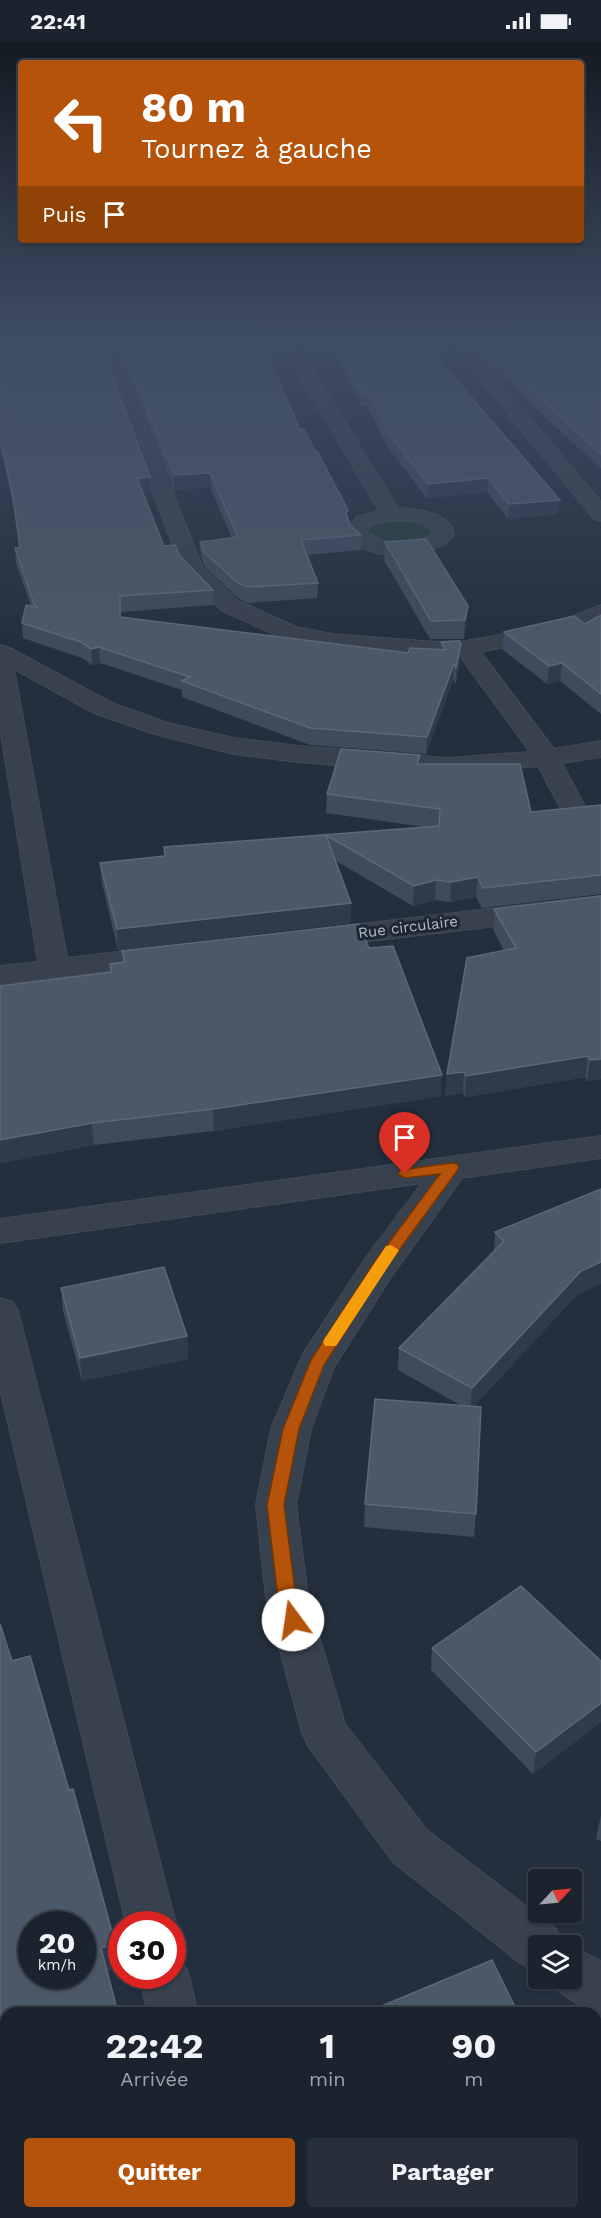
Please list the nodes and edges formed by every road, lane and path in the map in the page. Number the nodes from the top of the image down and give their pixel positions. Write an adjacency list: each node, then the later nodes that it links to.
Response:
1 (142, 440): 7 (street)
2 (346, 440): 4 (street)
3 (539, 440): 5 (street)
4 (391, 514)
5 (601, 514)
6 (601, 612): 7 (street)
7 (466, 648): 11 (street)
8 (0, 652): 11 (street)
9 (0, 657): 16 (street)
10 (601, 749): 11 (street)
11 (547, 758): 12 (street)
12 (578, 818)
13 (601, 905): 14 (street, Rue circulaire)
14 (292, 941)
15 (196, 952): 16 (street)
16 (54, 968): 17 (street)
17 (0, 975)
18 (601, 1147): 19 (street)
19 (452, 1167): 20 (street); 23 (street)
20 (0, 1231)
21 (0, 1311): 22 (street)
22 (148, 1911)
23 (528, 1938)
24 (582, 1977): 26 (street)
25 (167, 1989): 27 (street)
26 (601, 1989)
27 (172, 2007)

